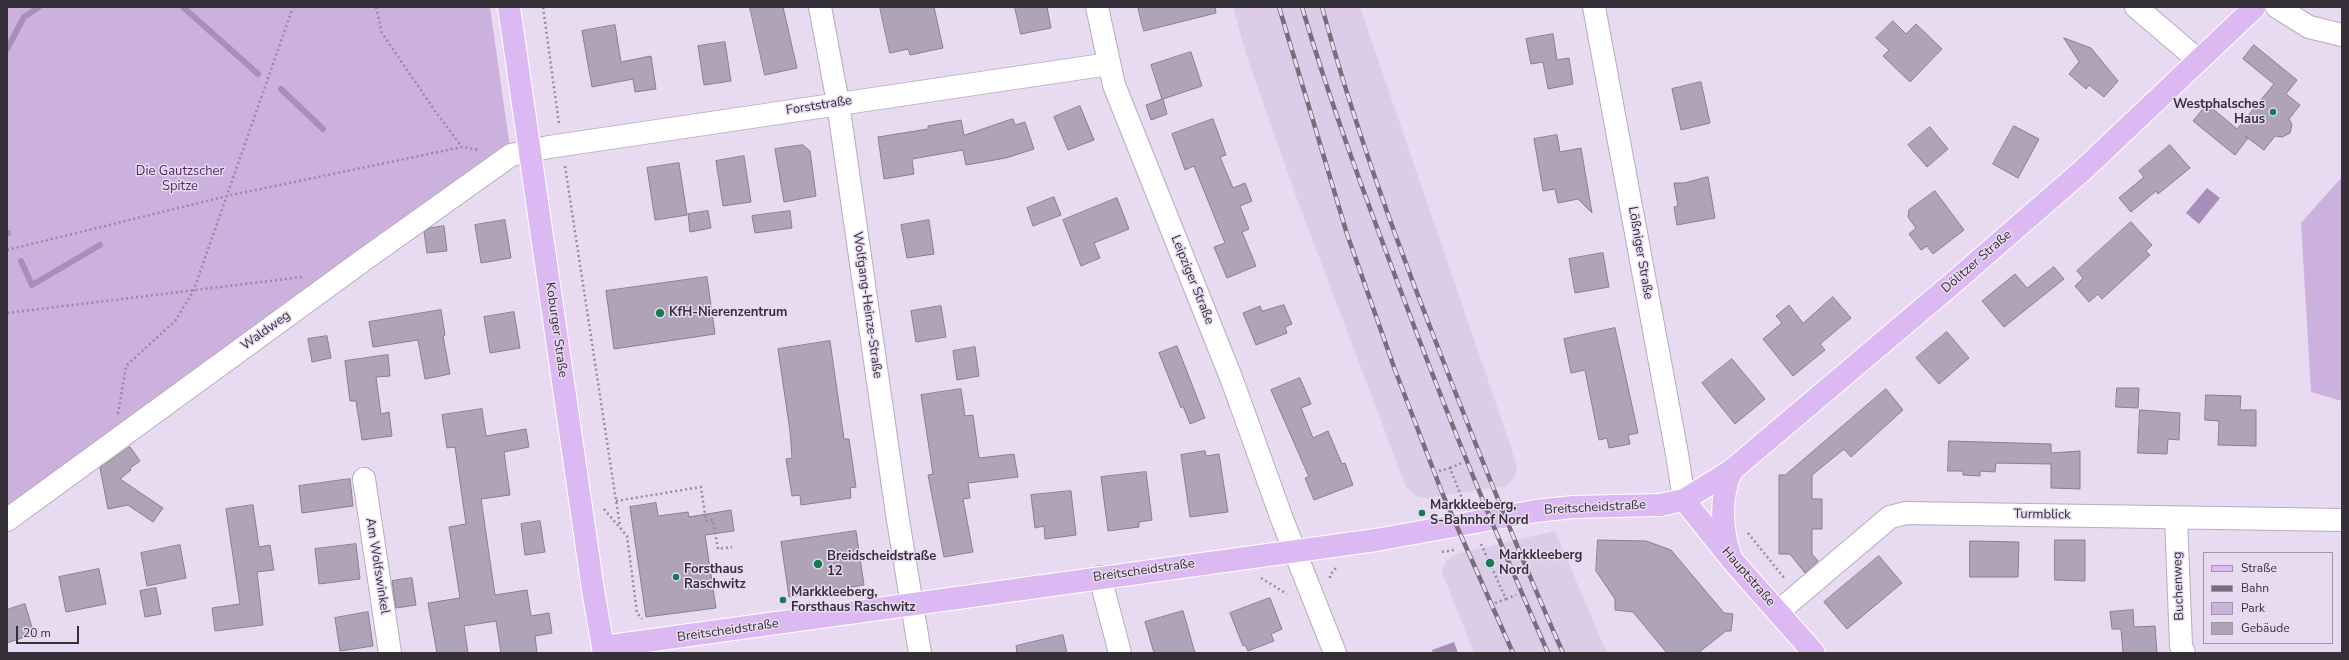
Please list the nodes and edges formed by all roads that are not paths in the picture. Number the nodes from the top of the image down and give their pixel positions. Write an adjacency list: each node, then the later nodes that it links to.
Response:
1 (509, 7): 12 (main road, Koburger Straße)
2 (820, 7): 11 (street, Wolfgang-Heinze-Straße)
3 (1096, 7): 10 (street, Leipziger Straße)
4 (1594, 7): 15 (street, Lößniger Straße)
5 (2136, 7): 9 (street)
6 (2255, 7): 9 (main road, Dölitzer Straße)
7 (2277, 7): 8 (street)
8 (2342, 35)
9 (2198, 60): 13 (main road, Dölitzer Straße)
10 (1109, 64): 11 (street, Forststraße); 19 (street, Leipziger Straße)
11 (838, 103): 12 (street, Forststraße); 22 (street, Wolfgang-Heinze-Straße)
12 (530, 151): 17 (street, Waldweg); 24 (main road, Koburger Straße)
13 (1732, 470): 15 (main road, Dölitzer Straße); 20 (main road)
14 (364, 479): 25 (street, Am Wolfswinkel)
15 (1684, 500): 19 (main road, Breitscheidstraße); 20 (main road, Hauptstraße)
16 (2176, 518): 18 (street, Turmblick); 23 (street, Turmblick); 30 (street, Buchenweg)
17 (7, 520)
18 (2342, 520)
19 (1294, 551): 21 (main road, Breitscheidstraße); 28 (street, Leipziger Straße)
20 (1732, 560): 23 (main road, Hauptstraße)
21 (1100, 577): 22 (main road, Breitscheidstraße); 27 (street)
22 (911, 604): 24 (main road, Breitscheidstraße); 26 (street, Wolfgang-Heinze-Straße)
23 (1778, 612): 29 (main road, Hauptstraße)
24 (604, 650)
25 (390, 653)
26 (920, 653)
27 (1120, 653)
28 (1335, 653)
29 (1814, 653)
30 (2184, 653)

